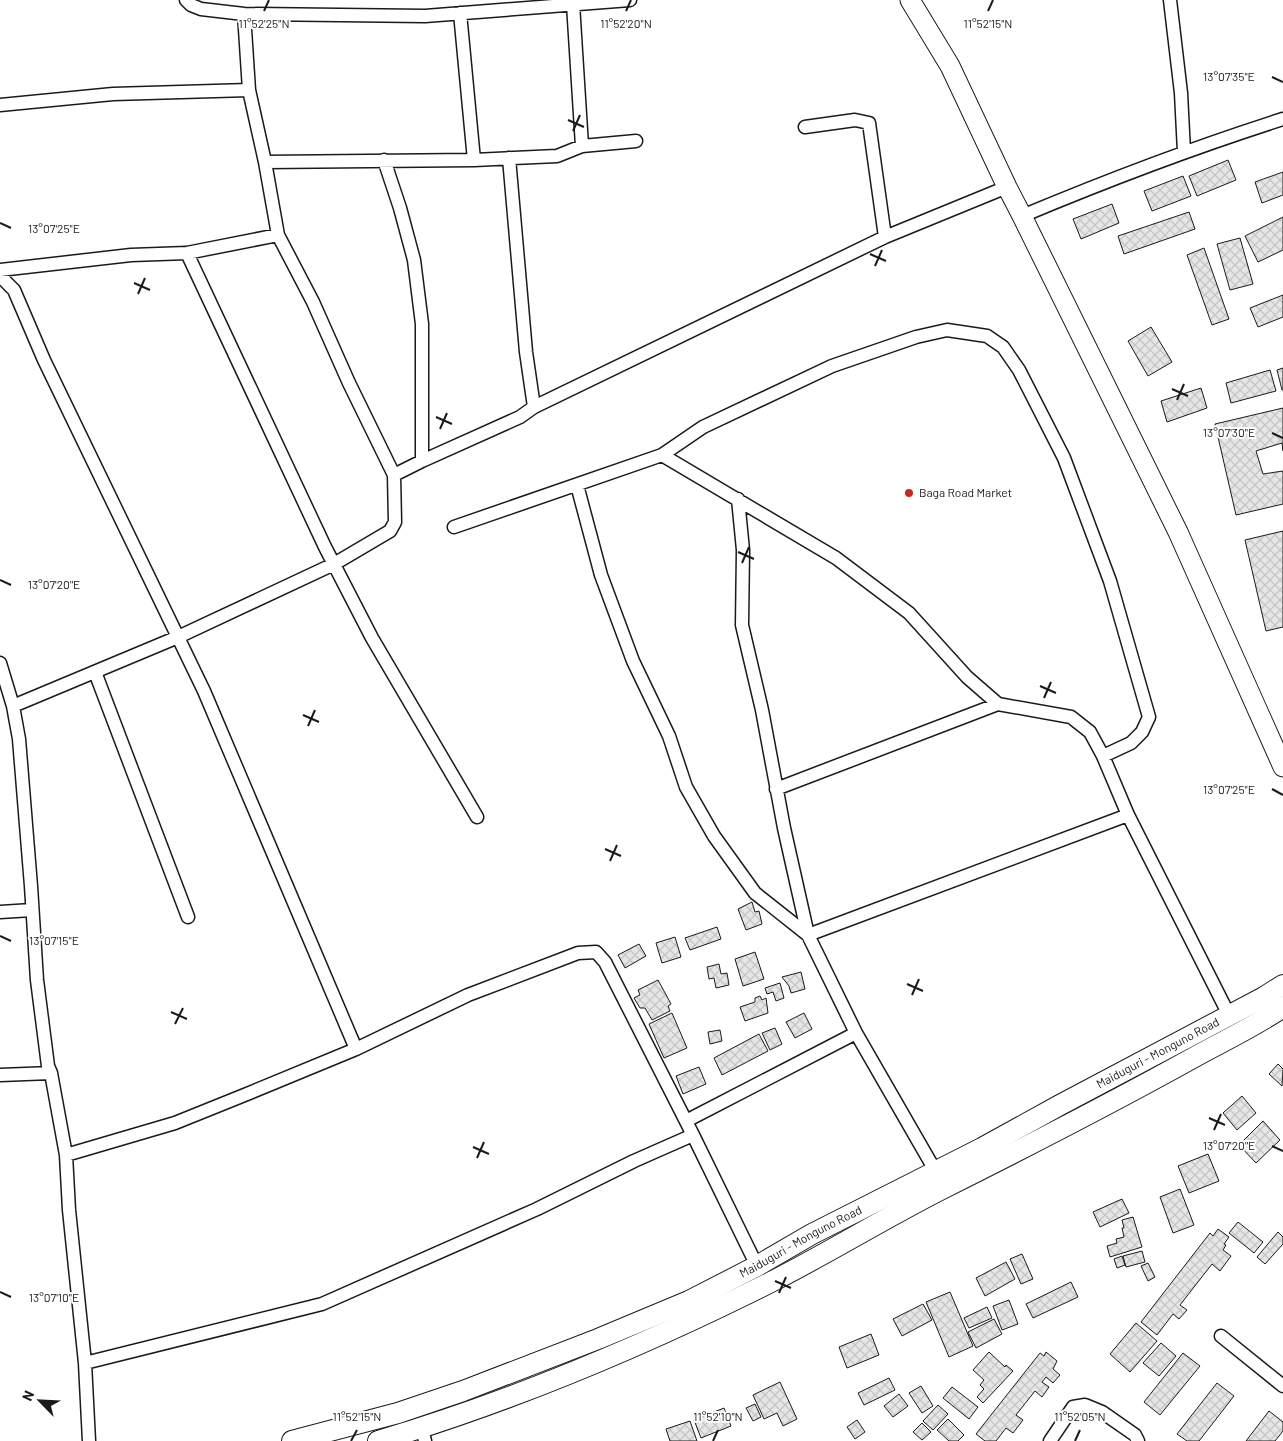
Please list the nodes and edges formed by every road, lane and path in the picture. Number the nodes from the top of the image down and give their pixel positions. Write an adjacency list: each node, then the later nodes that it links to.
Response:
1 (186, 0): 7 (street)
2 (630, 0): 5 (street)
3 (910, 0): 19 (street)
4 (1170, 0): 14 (street)
5 (573, 4): 6 (street); 13 (street)
6 (460, 13): 7 (street); 17 (street)
7 (244, 14): 8 (street)
8 (249, 90): 9 (street); 18 (street)
9 (0, 104)
10 (1283, 119): 14 (street)
11 (806, 127): 22 (street)
12 (636, 141): 13 (street)
13 (582, 146): 15 (street)
14 (1184, 152): 20 (street)
15 (509, 158): 17 (street); 26 (street)
16 (384, 160): 17 (street); 18 (street); 28 (street)
17 (474, 160)
18 (265, 162): 21 (street)
19 (1007, 187): 20 (street); 22 (street)
20 (1022, 216): 40 (street)
21 (278, 235): 23 (street); 29 (street)
22 (885, 237): 26 (street)
23 (187, 253): 24 (street); 33 (street)
24 (0, 270)
25 (0, 276): 34 (street)
26 (534, 407): 28 (street)
27 (662, 455): 30 (street); 31 (street); 39 (street)
28 (422, 461): 29 (street)
29 (394, 475): 33 (street)
30 (577, 485): 32 (street); 47 (street)
31 (738, 499): 37 (street); 41 (street)
32 (454, 527)
33 (334, 564): 34 (street); 43 (street)
34 (178, 637): 36 (street); 52 (street)
35 (0, 663): 38 (street)
36 (95, 672): 38 (street); 46 (street)
37 (998, 704): 39 (street); 41 (street)
38 (13, 706): 44 (street)
39 (1103, 756): 42 (street)
40 (1283, 767)
41 (776, 789): 47 (street)
42 (1128, 815): 47 (street); 50 (street)
43 (477, 817)
44 (32, 910): 45 (street); 53 (street)
45 (0, 912)
46 (188, 917)
47 (808, 935): 51 (street)
48 (1283, 985): 50 (main road, Maiduguri - Monguno Road)
49 (1283, 1007): 63 (main road, Maiduguri - Monguno Road)
50 (1229, 1015): 58 (main road, Maiduguri - Monguno Road)
51 (856, 1033): 55 (street); 58 (street)
52 (356, 1049): 55 (street); 57 (street)
53 (51, 1073): 54 (street); 57 (street)
54 (0, 1075)
55 (686, 1121): 56 (street)
56 (693, 1134): 59 (street); 61 (street)
57 (66, 1155): 61 (street)
58 (936, 1172): 59 (main road, Maiduguri - Monguno Road)
59 (757, 1266): 65 (main road, Maiduguri - Monguno Road)
60 (1221, 1336): 62 (street)
61 (85, 1363): 64 (street)
62 (1283, 1386)
63 (423, 1434): 66 (main road, Maiduguri - Monguno Road)
64 (89, 1441)
65 (292, 1441)
66 (378, 1441)
67 (1050, 1441): 68 (street)
68 (1138, 1441)

